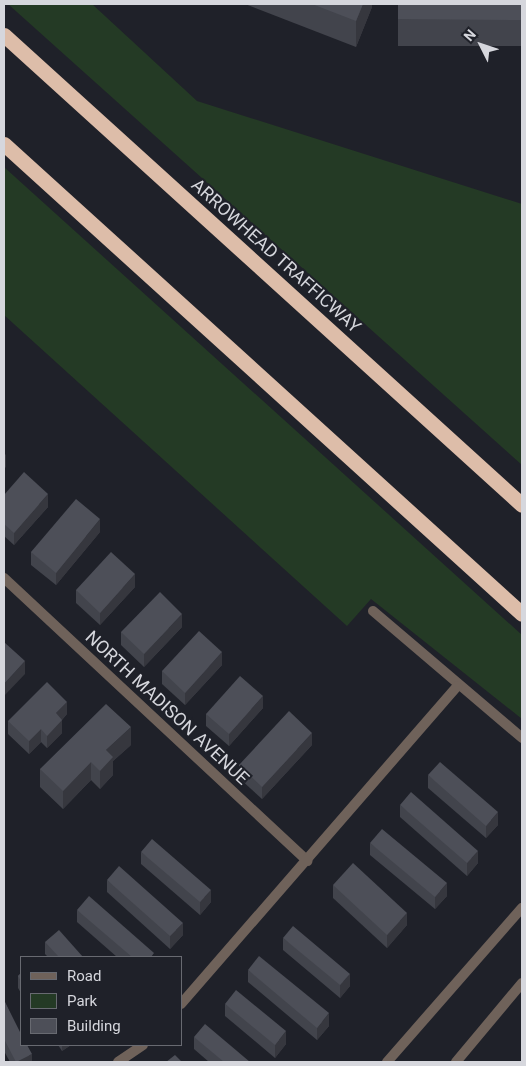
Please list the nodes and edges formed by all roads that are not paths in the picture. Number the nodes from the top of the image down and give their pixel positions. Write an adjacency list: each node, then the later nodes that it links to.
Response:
1 (4, 35): 3 (highway, ARROWHEAD TRAFFICWAY)
2 (4, 144): 6 (highway)
3 (522, 505)
4 (4, 578): 9 (street, NORTH MADISON AVENUE)
5 (373, 611): 7 (street)
6 (522, 614)
7 (457, 686): 8 (street); 9 (street)
8 (522, 738)
9 (307, 861): 12 (street)
10 (522, 908): 15 (street)
11 (522, 983): 16 (street)
12 (182, 1003)
13 (142, 1046): 14 (street)
14 (118, 1062)
15 (387, 1062)
16 (456, 1062)

